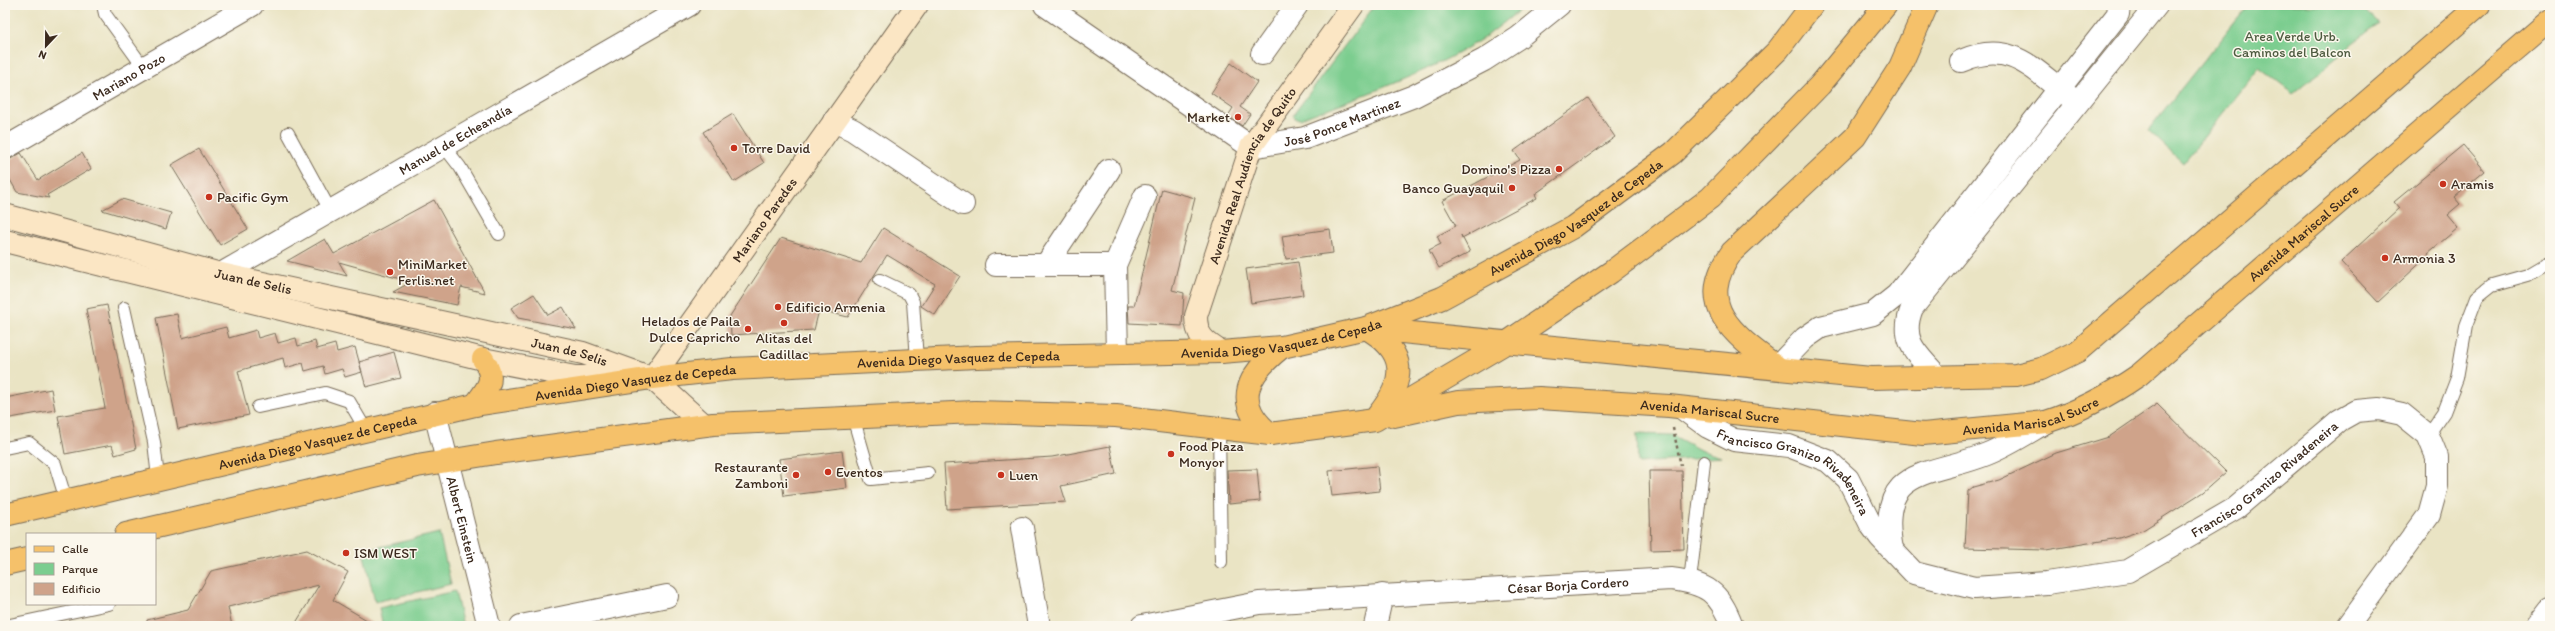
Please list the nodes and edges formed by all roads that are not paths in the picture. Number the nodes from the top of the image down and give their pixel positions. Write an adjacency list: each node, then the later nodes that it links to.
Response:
1 (103, 5): 19 (lane)
2 (252, 5): 19 (street, Mariano Pozo)
3 (689, 5): 24 (street, Manuel de Echeandía)
4 (917, 5): 22 (main road, Mariano Paredes)
5 (1045, 5): 25 (street)
6 (1297, 5): 17 (street)
7 (1353, 5): 25 (main road, Avenida Real Audiencia de Quito)
8 (1559, 5): 25 (street, José Ponce Martinez)
9 (1812, 5): 45 (main road, Avenida Diego Vasquez de Cepeda)
10 (1886, 5): 47 (main road)
11 (1927, 5): 53 (main road)
12 (2157, 5): 16 (street)
13 (2479, 5): 54 (main road)
14 (2118, 10): 16 (street); 20 (street)
15 (2550, 20): 62 (main road, Avenida Mariscal Sucre)
16 (2136, 30): 21 (street)
17 (1262, 54)
18 (1961, 61): 20 (street)
19 (144, 68): 26 (street, Mariano Pozo)
20 (2059, 89): 21 (street); 27 (street)
21 (2077, 102): 29 (street)
22 (834, 121): 31 (street); 55 (main road, Mariano Paredes)
23 (288, 133): 32 (lane)
24 (443, 145): 32 (street, Manuel de Echeandía); 34 (lane)
25 (1251, 147): 49 (main road, Avenida Real Audiencia de Quito)
26 (5, 148)
27 (2004, 158): 29 (street); 36 (street)
28 (1109, 170): 39 (street)
29 (2020, 174): 36 (street)
30 (1145, 196): 40 (street)
31 (963, 204)
32 (330, 210): 41 (street, Manuel de Echeandía)
33 (5, 215): 41 (main road, Juan de Selis)
34 (499, 234)
35 (5, 241): 46 (main road, Juan de Selis)
36 (1944, 252): 53 (street); 54 (street)
37 (2550, 262): 67 (lane)
38 (996, 265): 39 (street)
39 (1046, 265): 40 (street)
40 (1115, 265): 50 (street)
41 (221, 274): 43 (main road, Juan de Selis)
42 (880, 280): 52 (lane)
43 (366, 307): 46 (main road); 55 (main road, Juan de Selis)
44 (124, 308): 72 (lane)
45 (1366, 328): 47 (main road); 48 (main road, Avenida Diego Vasquez de Cepeda); 61 (main road)
46 (360, 329): 51 (main road, Juan de Selis)
47 (1509, 341): 53 (main road); 61 (main road)
48 (1282, 347): 49 (main road, Avenida Diego Vasquez de Cepeda); 66 (main road)
49 (1221, 352): 50 (main road, Avenida Diego Vasquez de Cepeda)
50 (1117, 354): 52 (main road, Avenida Diego Vasquez de Cepeda)
51 (483, 359): 55 (main road, Juan de Selis); 56 (main road)
52 (917, 360): 55 (main road, Avenida Diego Vasquez de Cepeda)
53 (1777, 367): 54 (main road)
54 (1938, 377)
55 (652, 378): 56 (main road, Avenida Diego Vasquez de Cepeda); 63 (main road)
56 (475, 405): 59 (main road, Avenida Diego Vasquez de Cepeda)
57 (258, 407): 65 (lane)
58 (1676, 407): 61 (main road, Avenida Mariscal Sucre); 62 (main road, Avenida Mariscal Sucre); 77 (street, Francisco Granizo Rivadeneira)
59 (435, 413): 65 (main road, Avenida Diego Vasquez de Cepeda); 69 (street, Albert Einstein)
60 (853, 417): 63 (main road); 64 (main road); 71 (lane)
61 (1375, 420): 66 (main road)
62 (2046, 422): 77 (street, Francisco Granizo Rivadeneira)
63 (704, 425): 69 (main road)
64 (1219, 429): 66 (main road); 79 (lane)
65 (366, 430): 72 (main road, Avenida Diego Vasquez de Cepeda)
66 (1270, 434)
67 (2428, 435): 77 (street, Francisco Granizo Rivadeneira); 93 (street, Francisco Granizo Rivadeneira)
68 (5, 448): 73 (lane)
69 (447, 461): 76 (main road); 87 (street, Albert Einstein)
70 (1704, 462): 81 (lane)
71 (928, 474)
72 (158, 478): 73 (main road, Avenida Diego Vasquez de Cepeda)
73 (66, 500): 74 (main road, Avenida Diego Vasquez de Cepeda)
74 (5, 514)
75 (1022, 528): 89 (street)
76 (137, 533)
77 (1892, 549)
78 (26, 559): 80 (main road)
79 (1221, 562)
80 (5, 564)
81 (1690, 581): 82 (street, César Borja Cordero); 92 (street, César Borja Cordero)
82 (1382, 594): 90 (street, César Borja Cordero); 91 (street)
83 (667, 596): 88 (street)
84 (104, 605): 86 (lane)
85 (2550, 609): 94 (street)
86 (5, 626)
87 (489, 626)
88 (521, 626)
89 (1039, 626)
90 (1142, 626)
91 (1375, 626)
92 (1732, 626)
93 (2348, 626)
94 (2537, 626)

